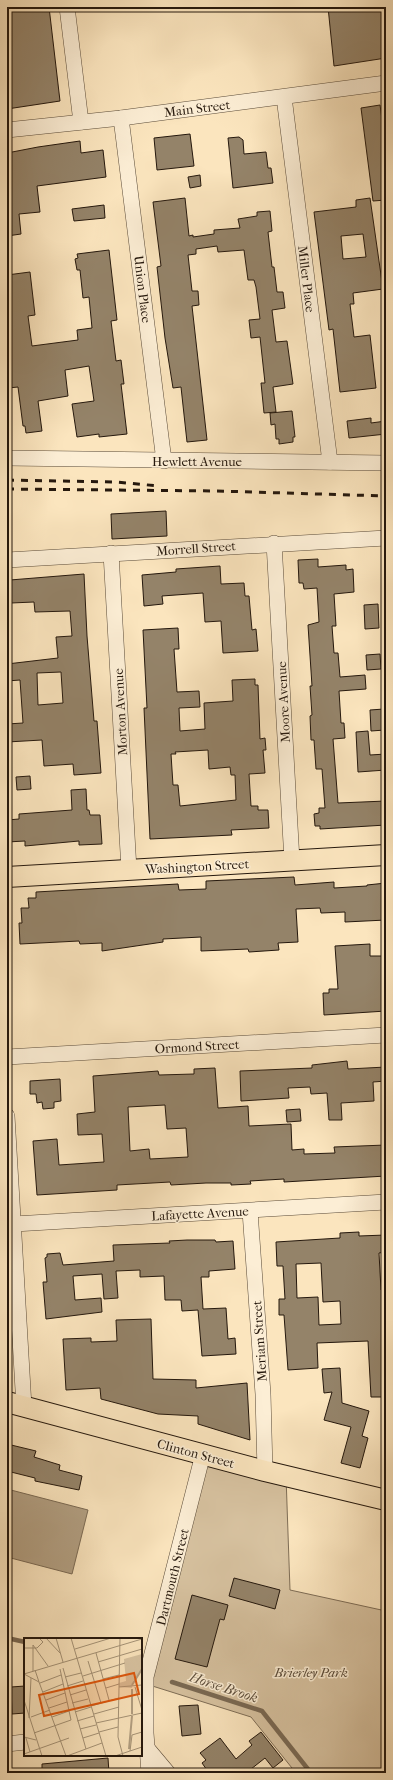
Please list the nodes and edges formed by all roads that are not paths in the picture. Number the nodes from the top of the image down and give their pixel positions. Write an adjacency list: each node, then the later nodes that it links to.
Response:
1 (67, 7): 5 (street)
2 (386, 83): 3 (street, Main Street)
3 (284, 97): 4 (street, Main Street); 9 (street, Miller Place)
4 (121, 118): 5 (street, Main Street); 8 (street, Union Place)
5 (81, 122): 6 (street, Main Street)
6 (7, 130)
7 (7, 458): 8 (street, Hewlett Avenue)
8 (164, 461): 9 (street, Hewlett Avenue)
9 (330, 462): 10 (street, Hewlett Avenue)
10 (386, 463)
11 (386, 538): 12 (street, Morrell Street)
12 (274, 543): 13 (street, Morrell Street); 16 (street, Moore Avenue)
13 (111, 553): 14 (street, Morrell Street); 17 (street, Morton Avenue)
14 (7, 560)
15 (386, 855): 16 (main road, Washington Street)
16 (292, 860): 17 (main road, Washington Street)
17 (129, 870): 18 (main road, Washington Street)
18 (7, 877)
19 (386, 1035): 20 (street, Ormond Street)
20 (7, 1056)
21 (7, 1116): 24 (street)
22 (386, 1202): 23 (street, Lafayette Avenue)
23 (250, 1210): 24 (street, Lafayette Avenue); 27 (street, Meriam Street)
24 (14, 1224): 25 (street)
25 (16, 1405): 26 (main road, Clinton Street)
26 (203, 1454): 27 (main road, Clinton Street); 29 (street, Dartmouth Street)
27 (265, 1471): 28 (main road, Clinton Street)
28 (386, 1500)
29 (145, 1738): 32 (street, Dartmouth Street); 33 (street)
30 (24, 1742): 31 (street)
31 (7, 1744)
32 (150, 1773)
33 (168, 1773)

